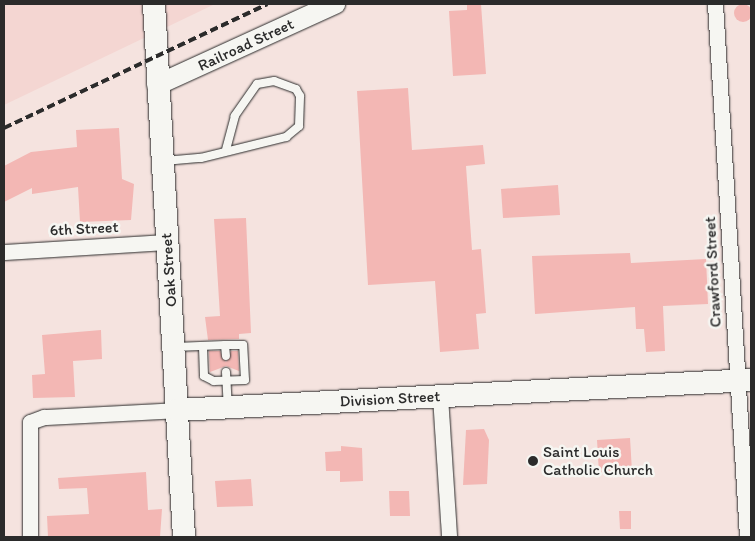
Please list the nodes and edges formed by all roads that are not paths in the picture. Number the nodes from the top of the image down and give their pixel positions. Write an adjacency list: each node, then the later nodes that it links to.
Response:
1 (154, 4): 4 (main road, Oak Street)
2 (335, 4): 4 (street, Railroad Street)
3 (715, 4): 14 (street, Crawford Street)
4 (157, 85): 6 (main road, Oak Street)
5 (226, 149): 5 (lane); 6 (lane)
6 (162, 161): 7 (main road, Oak Street)
7 (167, 242): 8 (street, 6th Street); 10 (main road, Oak Street)
8 (4, 252)
9 (225, 345): 11 (lane); 12 (lane); 15 (lane)
10 (174, 347): 11 (lane); 18 (main road, Oak Street)
11 (203, 347): 15 (lane)
12 (226, 356)
13 (226, 372): 15 (lane)
14 (744, 380): 16 (main road, Division Street); 22 (street, Crawford Street)
15 (227, 381): 17 (lane)
16 (440, 396): 17 (main road, Division Street); 21 (street)
17 (228, 407): 18 (main road, Division Street)
18 (177, 410): 19 (street, Division Street); 20 (main road, Oak Street)
19 (30, 537)
20 (184, 537)
21 (449, 537)
22 (748, 537)

